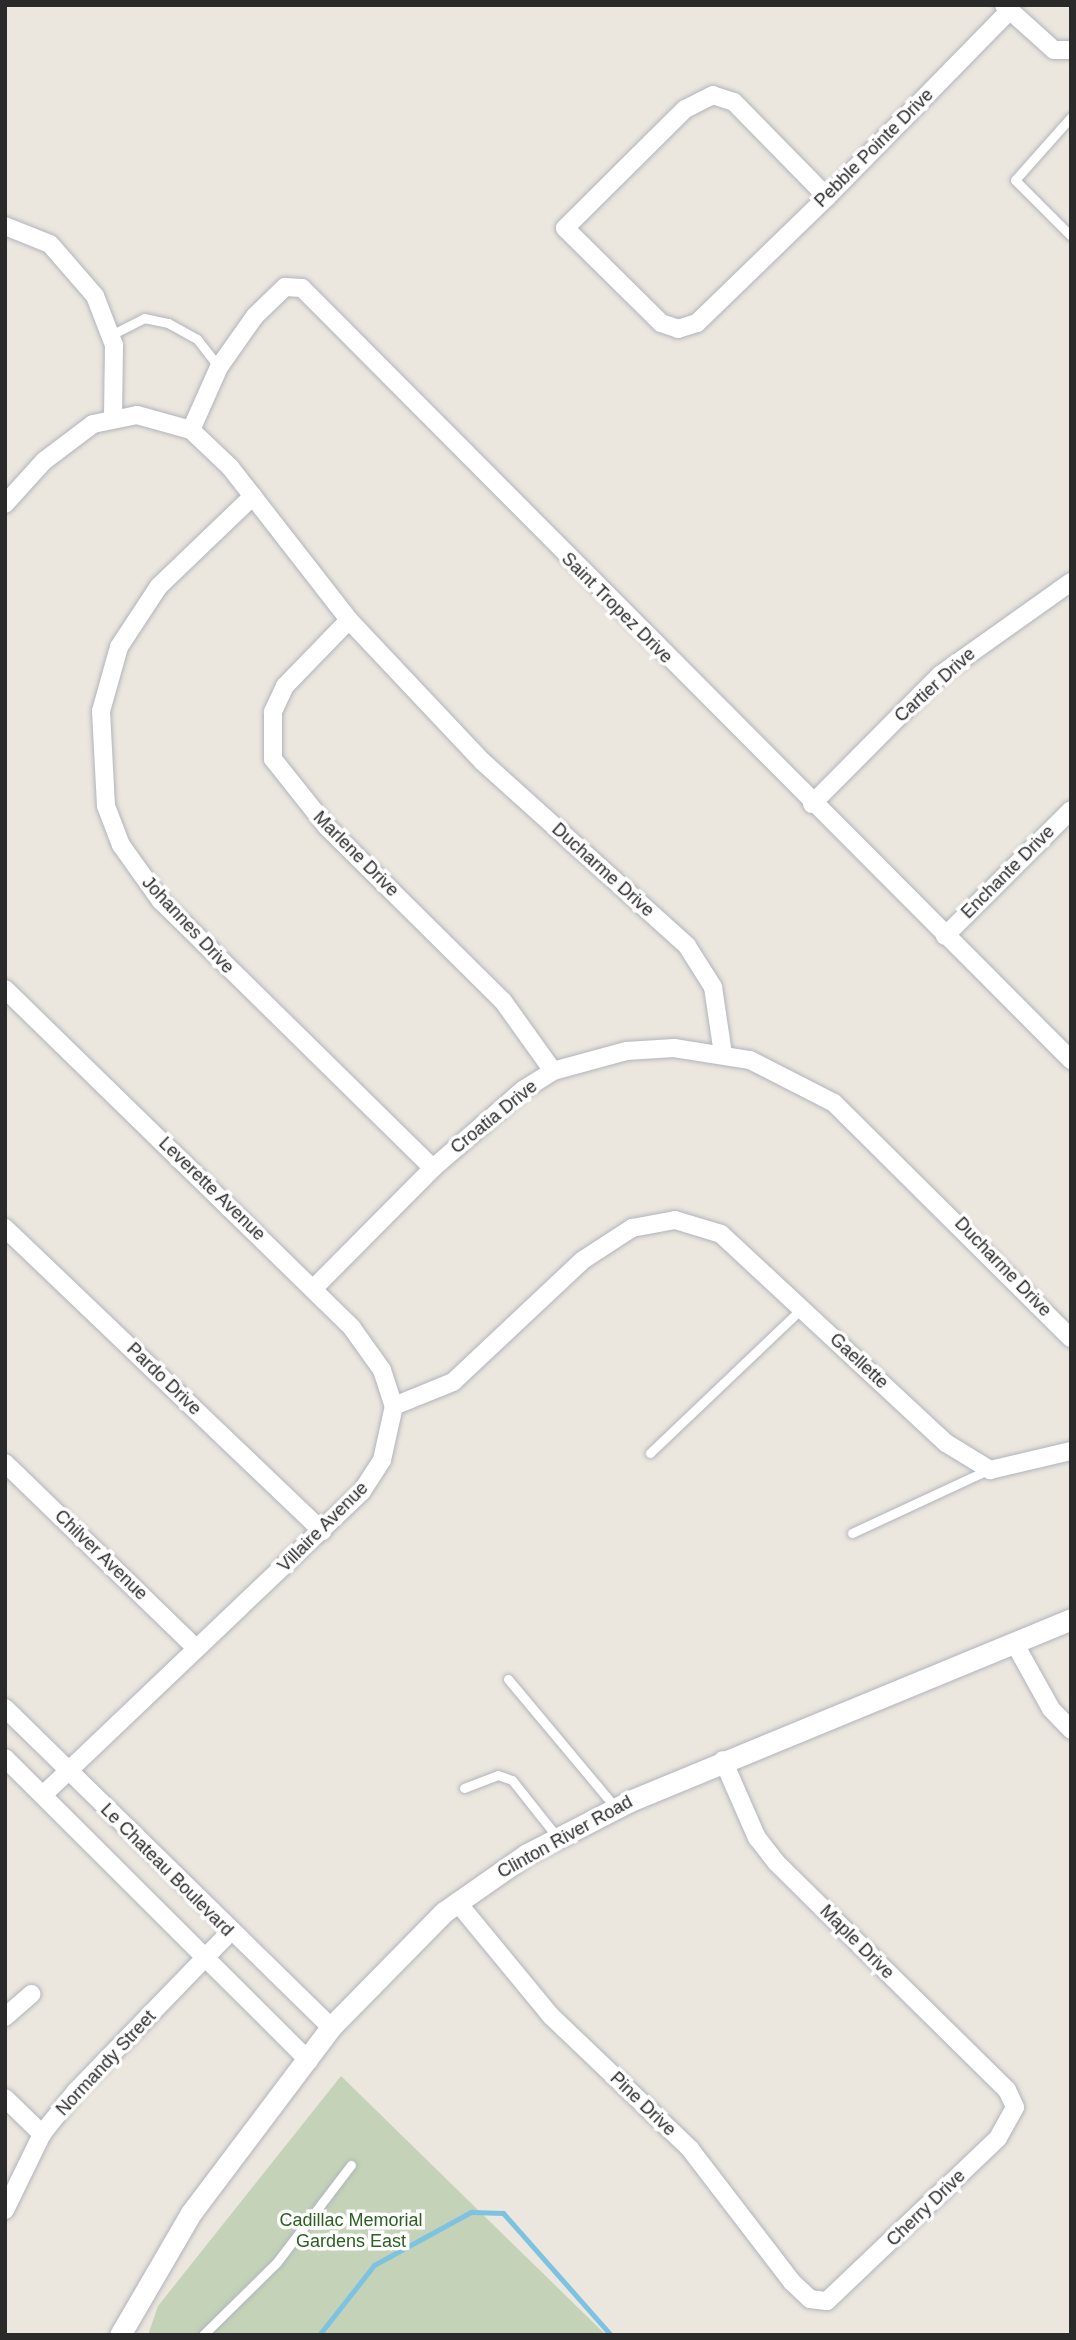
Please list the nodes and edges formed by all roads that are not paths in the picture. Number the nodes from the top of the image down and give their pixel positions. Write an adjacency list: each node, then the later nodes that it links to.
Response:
1 (1007, 8): 2 (street, Pebble Pointe Drive); 4 (street, Pebble Pointe Drive)
2 (1071, 50)
3 (1071, 117): 6 (lane)
4 (827, 197): 4 (street, Pebble Pointe Drive)
5 (5, 226): 7 (street)
6 (1071, 236)
7 (111, 335): 8 (lane); 9 (street)
8 (219, 367): 10 (street, Saint Tropez Drive); 15 (street, Saint Tropez Drive)
9 (113, 416): 10 (street, Ducharme Drive); 12 (street)
10 (191, 430): 11 (street, Ducharme Drive)
11 (253, 496): 14 (street, Ducharme Drive); 22 (street, Johannes Drive)
12 (5, 504)
13 (1071, 582): 15 (street, Cartier Drive)
14 (349, 620): 19 (street, Ducharme Drive); 21 (street, Marlene Drive)
15 (813, 804): 17 (street, Saint Tropez Drive)
16 (1071, 810): 17 (street, Enchante Drive)
17 (946, 936): 20 (street, Saint Tropez Drive)
18 (5, 989): 24 (street, Leverette Avenue)
19 (723, 1054): 21 (street, Croatia Drive); 26 (street, Ducharme Drive)
20 (1071, 1060)
21 (553, 1072): 22 (street, Croatia Drive)
22 (433, 1168): 24 (street, Croatia Drive)
23 (5, 1228): 32 (street, Pardo Drive)
24 (314, 1288): 27 (street, Leverette Avenue)
25 (802, 1308): 27 (street, Gaellette); 29 (lane); 31 (street, Gaellette)
26 (1071, 1338)
27 (394, 1406): 32 (street, Villaire Avenue)
28 (1071, 1451): 31 (street)
29 (650, 1453)
30 (5, 1463): 36 (street, Chilver Avenue)
31 (990, 1470): 33 (lane)
32 (322, 1531): 36 (street, Villaire Avenue)
33 (852, 1533)
34 (1071, 1619): 35 (street, Clinton River Road)
35 (1015, 1644): 39 (street); 41 (street, Clinton River Road)
36 (196, 1648): 42 (street, Villaire Avenue)
37 (508, 1679): 45 (lane)
38 (5, 1708): 42 (street, Le Chateau Boulevard)
39 (1071, 1730)
40 (5, 1758): 44 (street, Le Chateau Boulevard)
41 (723, 1760): 45 (street, Clinton River Road); 55 (street, Maple Drive)
42 (67, 1769): 44 (street, Villaire Avenue); 48 (street, Le Chateau Boulevard)
43 (464, 1788): 46 (lane)
44 (43, 1795): 49 (street, Le Chateau Boulevard)
45 (616, 1808): 46 (street, Clinton River Road)
46 (558, 1838): 47 (street, Clinton River Road)
47 (457, 1902): 52 (street, Clinton River Road); 59 (street, Pine Drive)
48 (229, 1933): 49 (street, Normandy Street); 52 (street, Le Chateau Boulevard)
49 (206, 1961): 53 (street, Le Chateau Boulevard); 56 (street, Normandy Street)
50 (31, 1994): 51 (street)
51 (5, 2017)
52 (331, 2027): 53 (street, Clinton River Road)
53 (309, 2061): 60 (street, Clinton River Road)
54 (5, 2098): 56 (street)
55 (1015, 2107): 59 (street, Cherry Drive)
56 (42, 2134): 58 (street, Normandy Street)
57 (351, 2165): 61 (lane)
58 (5, 2210)
59 (827, 2301)
60 (120, 2335)
61 (203, 2335)

